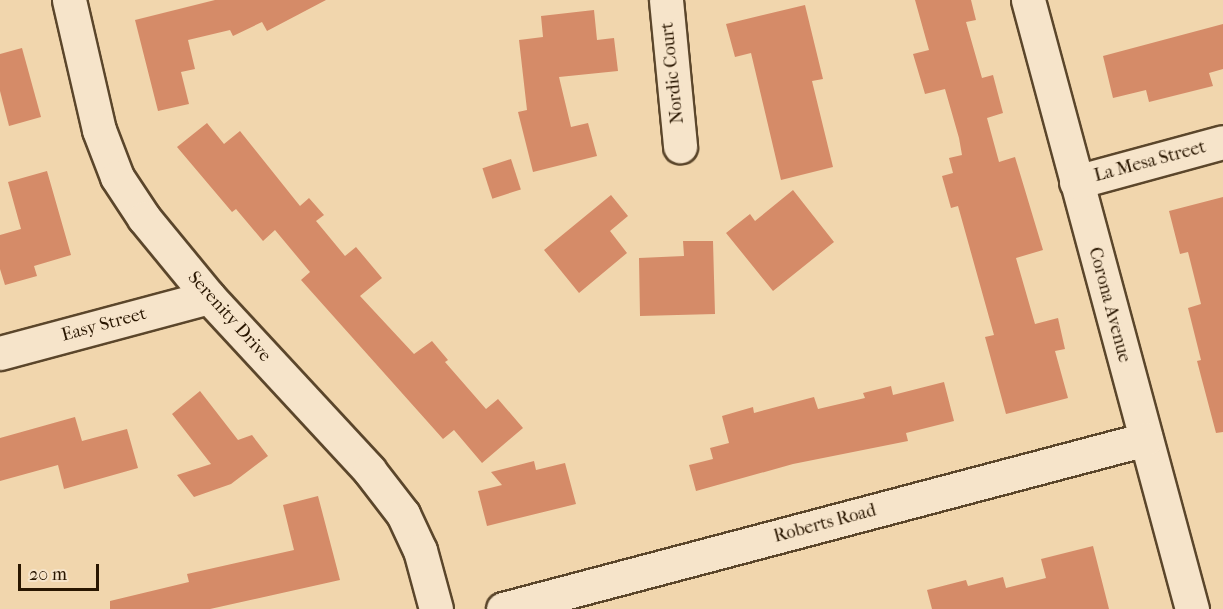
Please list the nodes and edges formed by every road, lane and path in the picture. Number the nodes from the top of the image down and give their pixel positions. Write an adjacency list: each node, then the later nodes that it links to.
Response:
1 (69, 0): 7 (street, Serenity Drive)
2 (666, 0): 5 (street, Nordic Court)
3 (1028, 0): 6 (street, Corona Avenue)
4 (1223, 142): 6 (street, La Mesa Street)
5 (680, 146)
6 (1076, 182): 9 (street, Corona Avenue)
7 (209, 297): 8 (street, Easy Street); 10 (street, Serenity Drive)
8 (0, 353)
9 (1146, 439): 11 (street, Roberts Road); 12 (street, Corona Avenue)
10 (436, 609)
11 (503, 609)
12 (1192, 609)

